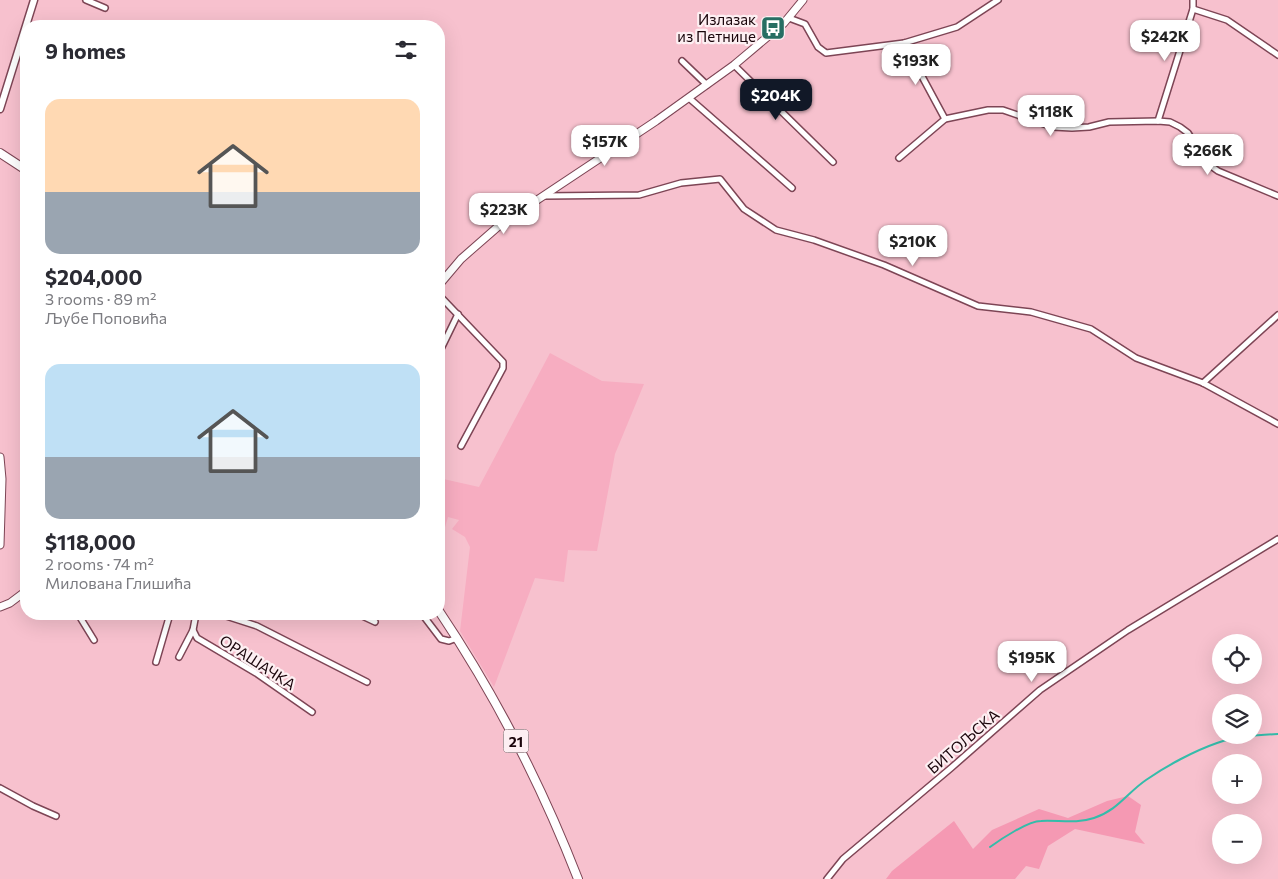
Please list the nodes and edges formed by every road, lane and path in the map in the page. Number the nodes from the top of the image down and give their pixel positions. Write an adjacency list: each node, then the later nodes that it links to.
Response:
1 (34, 0): 9 (street)
2 (86, 0): 6 (street)
3 (803, 0): 8 (main road)
4 (998, 0): 10 (street)
5 (1193, 0): 7 (street)
6 (105, 8)
7 (1193, 9): 12 (street); 19 (street)
8 (789, 18): 10 (street); 14 (main road)
9 (28, 20)
10 (904, 43): 18 (street)
11 (20, 45): 17 (street)
12 (1278, 55)
13 (682, 61): 15 (street)
14 (734, 65): 15 (main road); 22 (street)
15 (707, 85): 16 (main road)
16 (690, 98): 24 (street); 25 (main road)
17 (0, 109)
18 (945, 119): 19 (street); 21 (street)
19 (1158, 121): 26 (street)
20 (0, 153): 23 (main road)
21 (900, 158)
22 (833, 162)
23 (20, 166)
24 (792, 188)
25 (542, 196): 27 (main road); 32 (street)
26 (1278, 196)
27 (445, 278)
28 (445, 300): 29 (street)
29 (458, 314): 31 (street); 34 (street)
30 (1278, 315): 32 (street)
31 (445, 341)
32 (1203, 383): 33 (street)
33 (1278, 424)
34 (461, 446)
35 (0, 457): 36 (main road)
36 (1, 479): 37 (main road)
37 (1, 525): 39 (main road)
38 (1278, 539): 60 (street, БИТОЉСКА)
39 (0, 545)
40 (20, 596): 41 (main road)
41 (0, 607)
42 (82, 620): 52 (street)
43 (168, 620): 54 (street)
44 (195, 620): 50 (street)
45 (238, 620): 55 (street)
46 (371, 620): 49 (street)
47 (427, 620): 51 (street)
48 (445, 620): 51 (main road, 21)
49 (375, 622)
50 (193, 630): 53 (street); 56 (street, ОРАШАЧКА)
51 (457, 638): 59 (main road, 21)
52 (94, 640)
53 (179, 657)
54 (156, 662)
55 (367, 682)
56 (312, 712)
57 (0, 788): 58 (street)
58 (56, 816)
59 (578, 879)
60 (826, 879)

